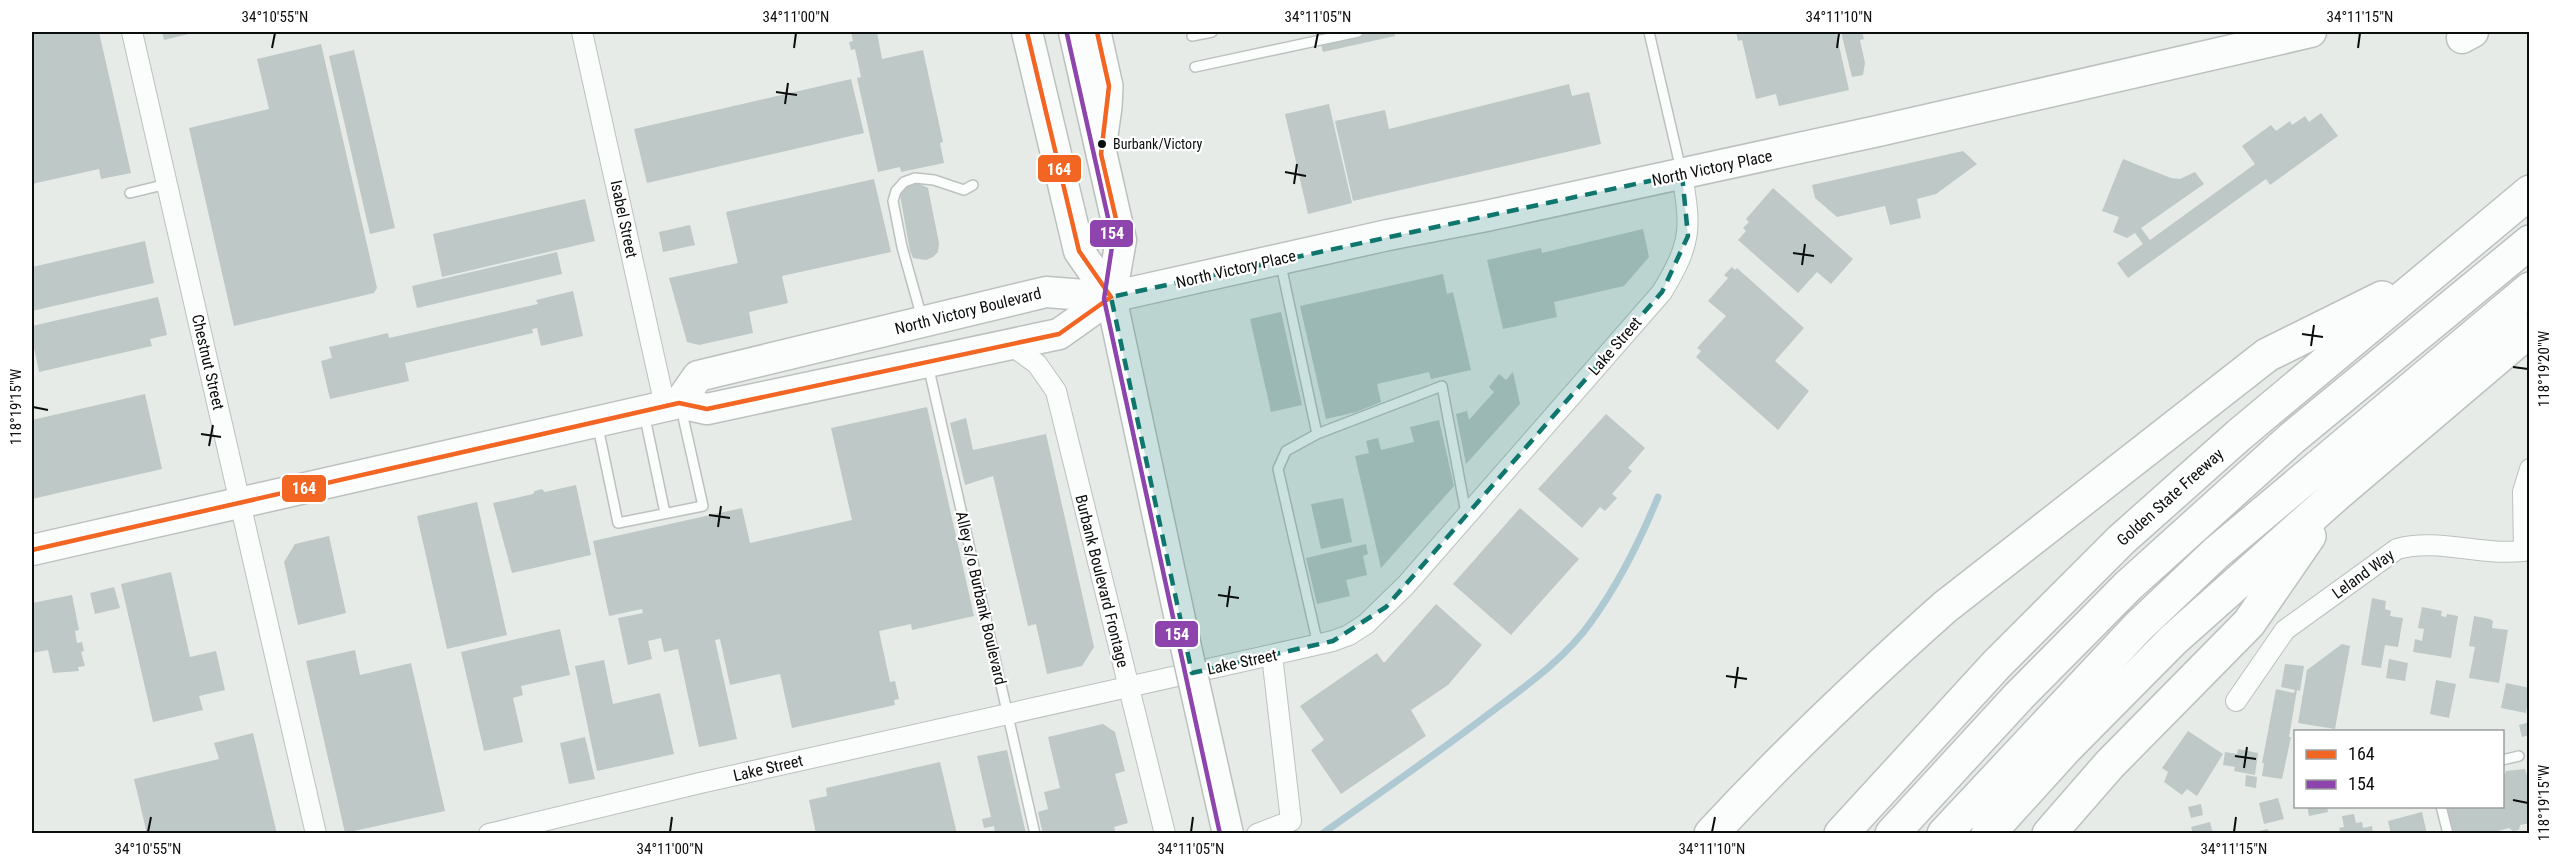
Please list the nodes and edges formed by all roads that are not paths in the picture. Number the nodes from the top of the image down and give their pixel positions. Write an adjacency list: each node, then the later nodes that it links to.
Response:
1 (132, 32): 14 (street, Chestnut Street)
2 (582, 32): 27 (street, Isabel Street)
3 (1027, 32): 22 (main road)
4 (1074, 32): 12 (main road)
5 (1097, 32): 12 (main road)
6 (1212, 32): 10 (lane)
7 (1358, 32): 11 (lane)
8 (1649, 32): 13 (lane)
9 (2311, 32): 13 (main road, North Victory Place)
10 (1192, 36)
11 (1194, 67)
12 (1101, 154): 22 (main road)
13 (1682, 174): 19 (main road, North Victory Place); 34 (street, Lake Street)
14 (167, 184): 17 (lane); 32 (street, Chestnut Street)
15 (973, 185): 23 (lane)
16 (2529, 192): 20 (highway, Golden State Freeway)
17 (130, 193)
18 (2529, 242): 53 (highway)
19 (1279, 259): 22 (main road, North Victory Place); 29 (lane)
20 (2427, 276): 51 (highway); 52 (highway, Golden State Freeway)
21 (2529, 289): 54 (highway)
22 (1111, 297): 23 (main road, North Victory Boulevard); 25 (main road); 49 (main road, bridge)
23 (923, 322): 27 (main road, North Victory Boulevard)
24 (2529, 330): 31 (highway)
25 (1011, 345): 26 (main road); 39 (street, Burbank Boulevard Frontage)
26 (927, 363): 27 (main road); 41 (lane, Alley s/o Burbank Boulevard)
27 (663, 407): 28 (main road); 33 (lane); 33 (lane)
28 (597, 422): 32 (main road); 33 (lane)
29 (1317, 434): 34 (lane); 37 (lane)
30 (2529, 469): 36 (street, Leland Way)
31 (2337, 494): 55 (highway); 56 (highway)
32 (240, 502): 35 (main road); 45 (street, Chestnut Street)
33 (665, 513)
34 (1467, 518): 37 (street, Lake Street)
35 (32, 550)
36 (2527, 551): 40 (street, Leland Way)
37 (1318, 645): 38 (street, Lake Street)
38 (1272, 655): 39 (street, Lake Street); 50 (street)
39 (1128, 686): 41 (street, Lake Street); 48 (street, Burbank Boulevard Frontage)
40 (2236, 701)
41 (1008, 715): 46 (street, Lake Street); 47 (lane, Alley s/o Burbank Boulevard)
42 (2519, 756): 43 (lane)
43 (2504, 760)
44 (2441, 808): 57 (lane)
45 (316, 834)
46 (489, 834)
47 (1035, 834)
48 (1165, 834)
49 (1228, 834)
50 (1257, 834)
51 (1711, 834)
52 (1841, 834)
53 (1892, 834)
54 (1944, 834)
55 (1988, 834)
56 (2049, 834)
57 (2448, 834)

